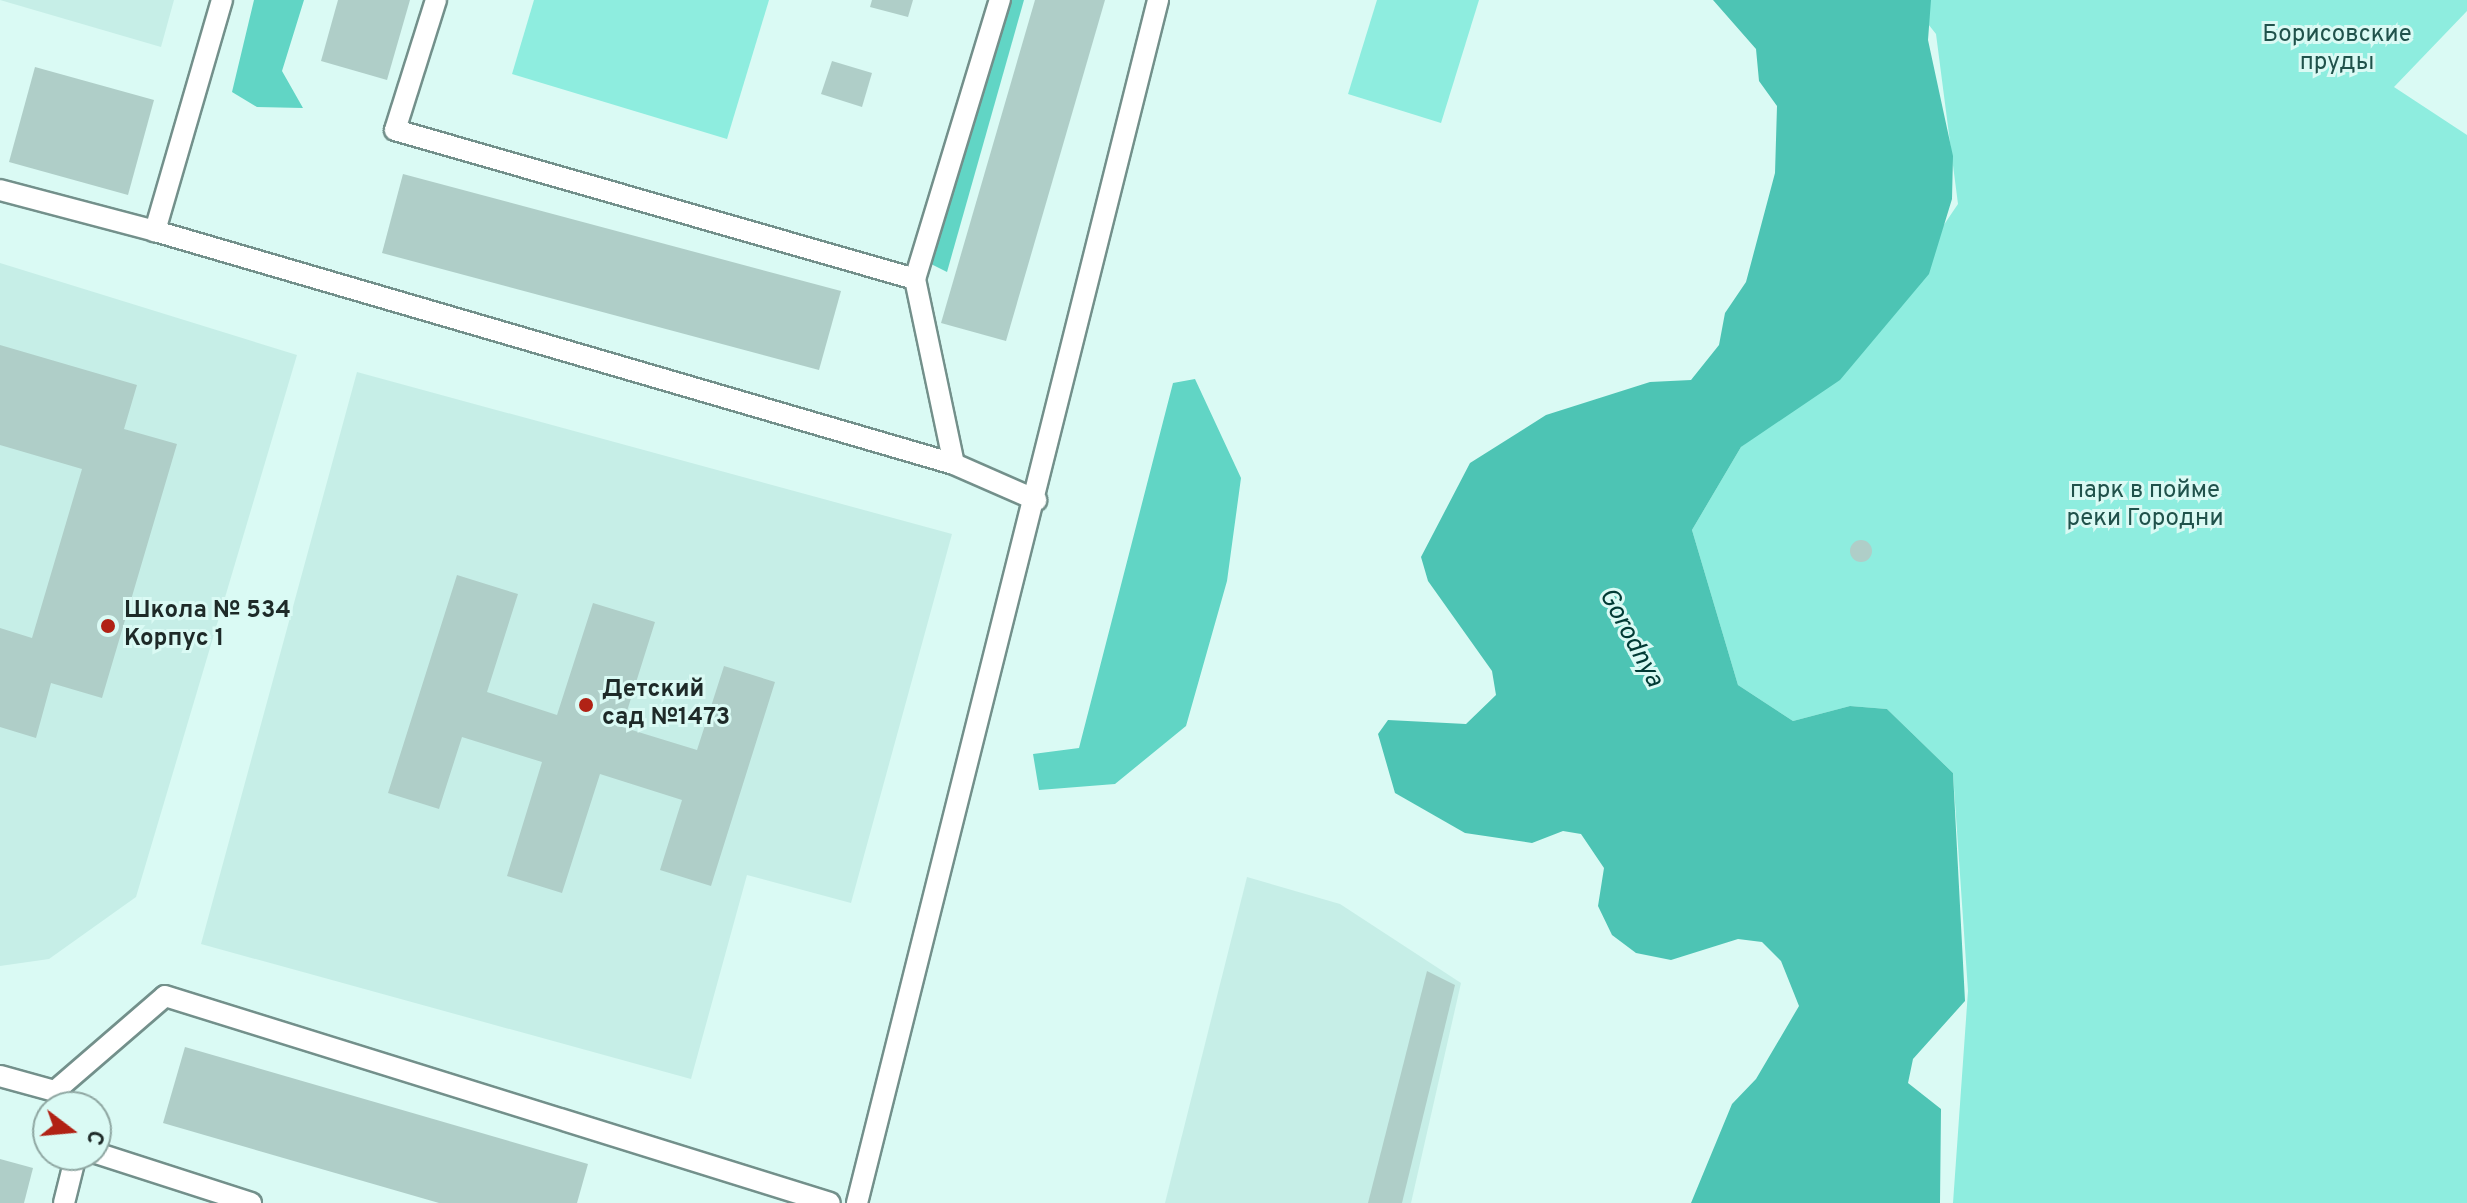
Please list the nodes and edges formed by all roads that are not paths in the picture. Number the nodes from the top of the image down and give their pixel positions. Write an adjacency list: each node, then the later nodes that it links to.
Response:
1 (222, 0): 6 (lane)
2 (436, 0): 7 (lane)
3 (1000, 0): 7 (lane)
4 (1158, 0): 9 (lane)
5 (0, 190): 6 (lane)
6 (155, 231): 8 (lane)
7 (915, 279): 8 (lane)
8 (954, 464): 9 (lane)
9 (1036, 500): 18 (lane)
10 (0, 1076): 11 (lane)
11 (38, 1091)
12 (67, 1091): 17 (lane)
13 (112, 1158): 16 (lane)
14 (72, 1171): 15 (lane)
15 (64, 1203)
16 (251, 1203)
17 (830, 1203)
18 (857, 1203)

